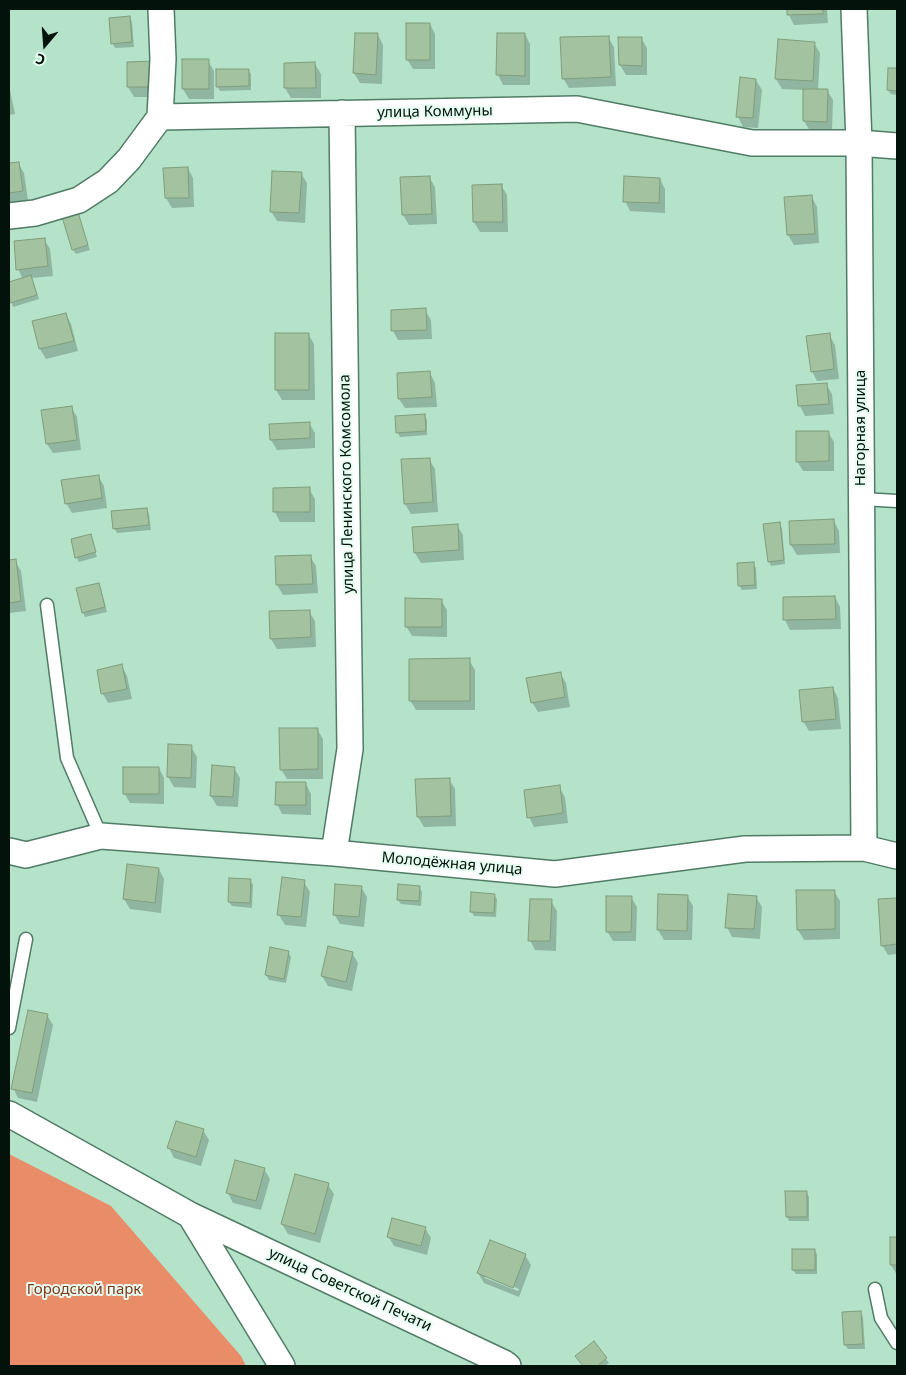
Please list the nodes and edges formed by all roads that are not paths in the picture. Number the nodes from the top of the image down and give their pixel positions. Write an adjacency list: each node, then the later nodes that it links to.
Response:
1 (161, 9): 4 (street)
2 (854, 9): 5 (street, Нагорная улица)
3 (342, 113): 4 (street, улица Коммуны); 5 (street, улица Коммуны); 14 (street, улица Ленинского Комсомола)
4 (160, 116): 7 (street)
5 (859, 144): 6 (street, улица Коммуны); 8 (street, Нагорная улица)
6 (897, 146)
7 (9, 216)
8 (861, 499): 9 (lane); 12 (street, Нагорная улица)
9 (897, 501)
10 (47, 605): 11 (lane)
11 (101, 836): 13 (street, Молодёжная улица); 14 (street, Молодёжная улица)
12 (864, 848): 14 (street, Молодёжная улица); 15 (street, Молодёжная улица)
13 (9, 851)
14 (334, 854)
15 (897, 856)
16 (26, 939): 17 (lane)
17 (9, 1028)
18 (9, 1114): 19 (street, улица Советской Печати)
19 (190, 1215): 22 (street); 23 (street, улица Советской Печати)
20 (875, 1289): 21 (lane)
21 (897, 1343)
22 (282, 1366)
23 (508, 1366)

